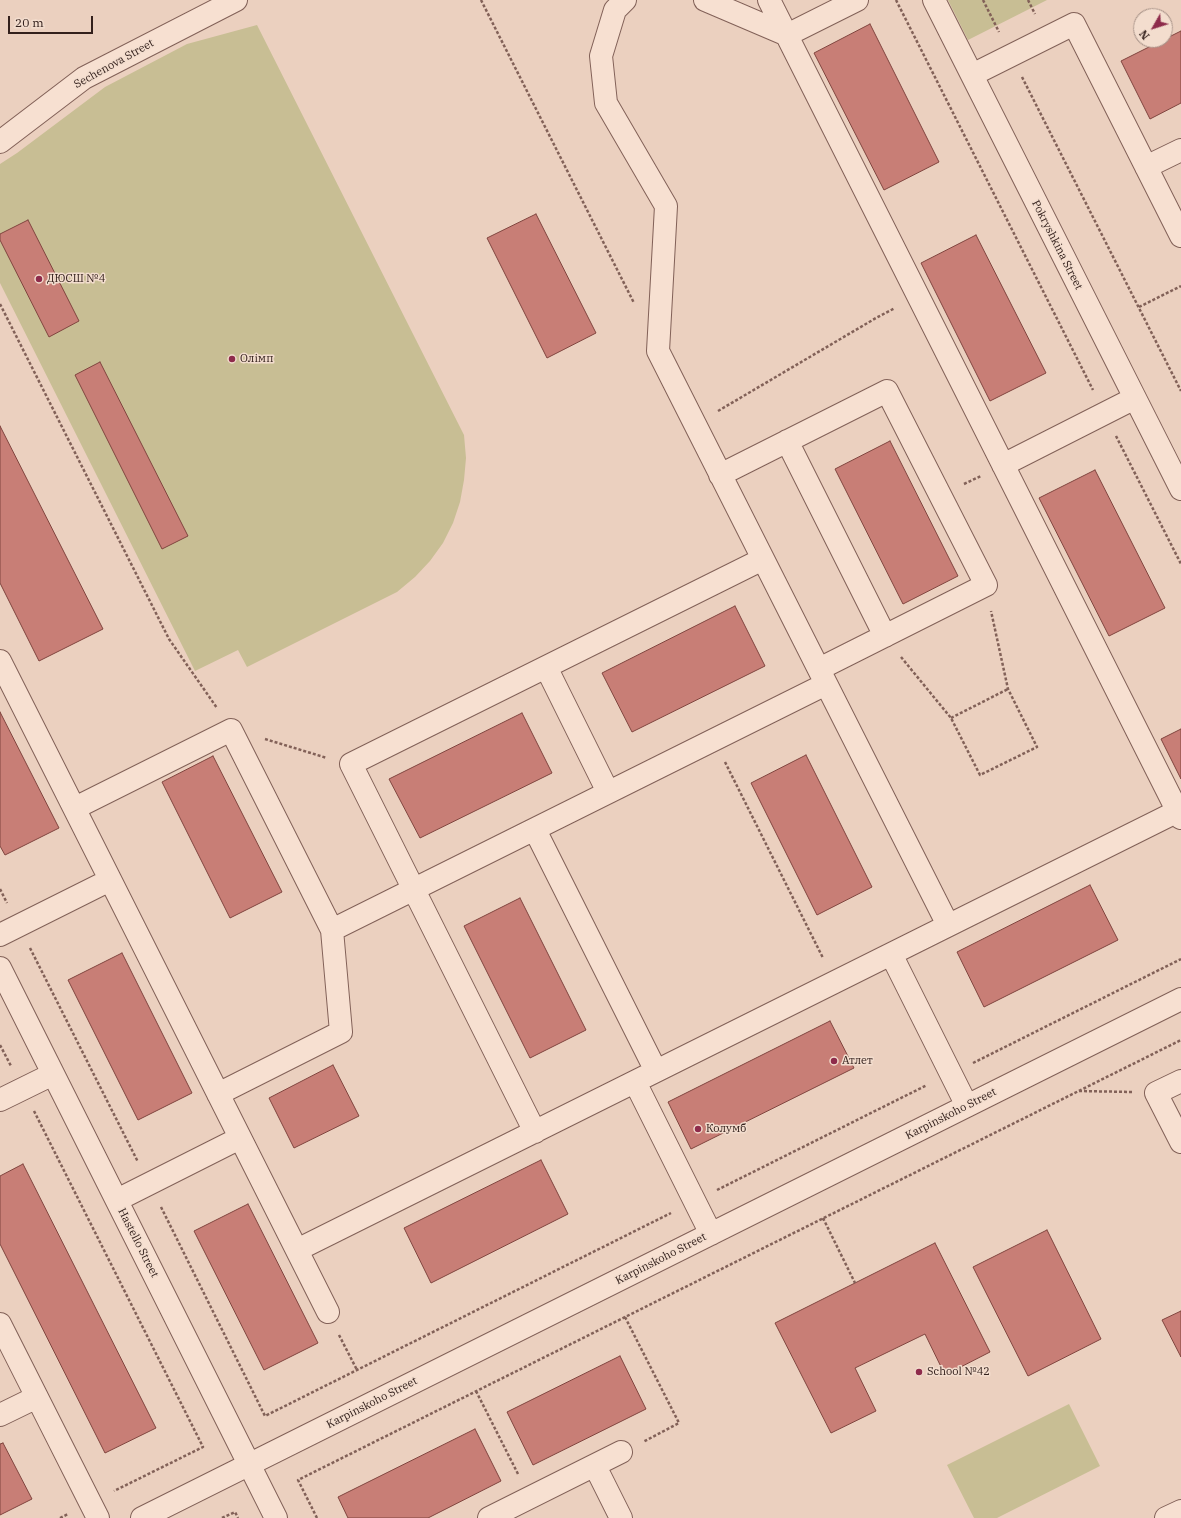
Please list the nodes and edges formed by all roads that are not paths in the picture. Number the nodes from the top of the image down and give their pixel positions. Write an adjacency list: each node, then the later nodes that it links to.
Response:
1 (236, 0): 9 (street, Sechenova Street)
2 (625, 0): 16 (street)
3 (705, 0): 7 (street)
4 (769, 0): 7 (street)
5 (857, 0): 7 (street)
6 (934, 0): 8 (street, Pokryshkina Street)
7 (786, 35): 15 (street)
8 (972, 75): 11 (street); 13 (street, Pokryshkina Street)
9 (0, 142)
10 (1181, 150): 11 (street)
11 (1146, 167): 12 (street)
12 (1181, 236)
13 (1135, 398): 15 (street); 17 (street, Pokryshkina Street)
14 (786, 441): 16 (street); 19 (street); 19 (street)
15 (1003, 465): 25 (street)
16 (720, 474): 18 (street)
17 (1181, 489)
18 (763, 559): 21 (street); 22 (street)
19 (885, 636): 22 (street)
20 (0, 661): 24 (street)
21 (546, 667): 23 (street); 28 (street)
22 (822, 676): 23 (street); 29 (street)
23 (608, 792): 26 (street)
24 (74, 808): 27 (street); 31 (street)
25 (1179, 814): 29 (street)
26 (534, 830): 28 (street); 35 (street)
27 (110, 880): 30 (street); 39 (street)
28 (414, 890): 31 (street); 42 (street)
29 (948, 925): 32 (street)
30 (9, 930)
31 (332, 930): 39 (street)
32 (891, 954): 35 (street); 41 (street)
33 (0, 968): 36 (street, Hastello Street)
34 (1181, 999): 41 (street, Karpinskoho Street)
35 (656, 1072): 38 (street)
36 (53, 1074): 40 (street); 45 (street, Hastello Street)
37 (1181, 1080): 44 (street)
38 (635, 1082): 42 (street); 46 (street)
39 (218, 1094): 43 (street)
40 (0, 1100)
41 (966, 1106): 46 (street, Karpinskoho Street)
42 (535, 1132): 47 (street)
43 (240, 1138): 45 (street); 47 (street)
44 (1181, 1142)
45 (117, 1200): 53 (street, Hastello Street)
46 (711, 1234): 53 (street, Karpinskoho Street)
47 (297, 1250): 48 (street)
48 (328, 1312)
49 (0, 1324): 50 (street)
50 (37, 1397): 51 (street); 55 (street)
51 (0, 1415)
52 (621, 1452): 54 (street)
53 (250, 1464): 57 (street, Karpinskoho Street); 58 (street, Hastello Street)
54 (594, 1466): 59 (street); 60 (street)
55 (94, 1510)
56 (1181, 1511): 61 (street)
57 (142, 1518)
58 (276, 1518)
59 (490, 1518)
60 (621, 1518)
61 (1166, 1518)

